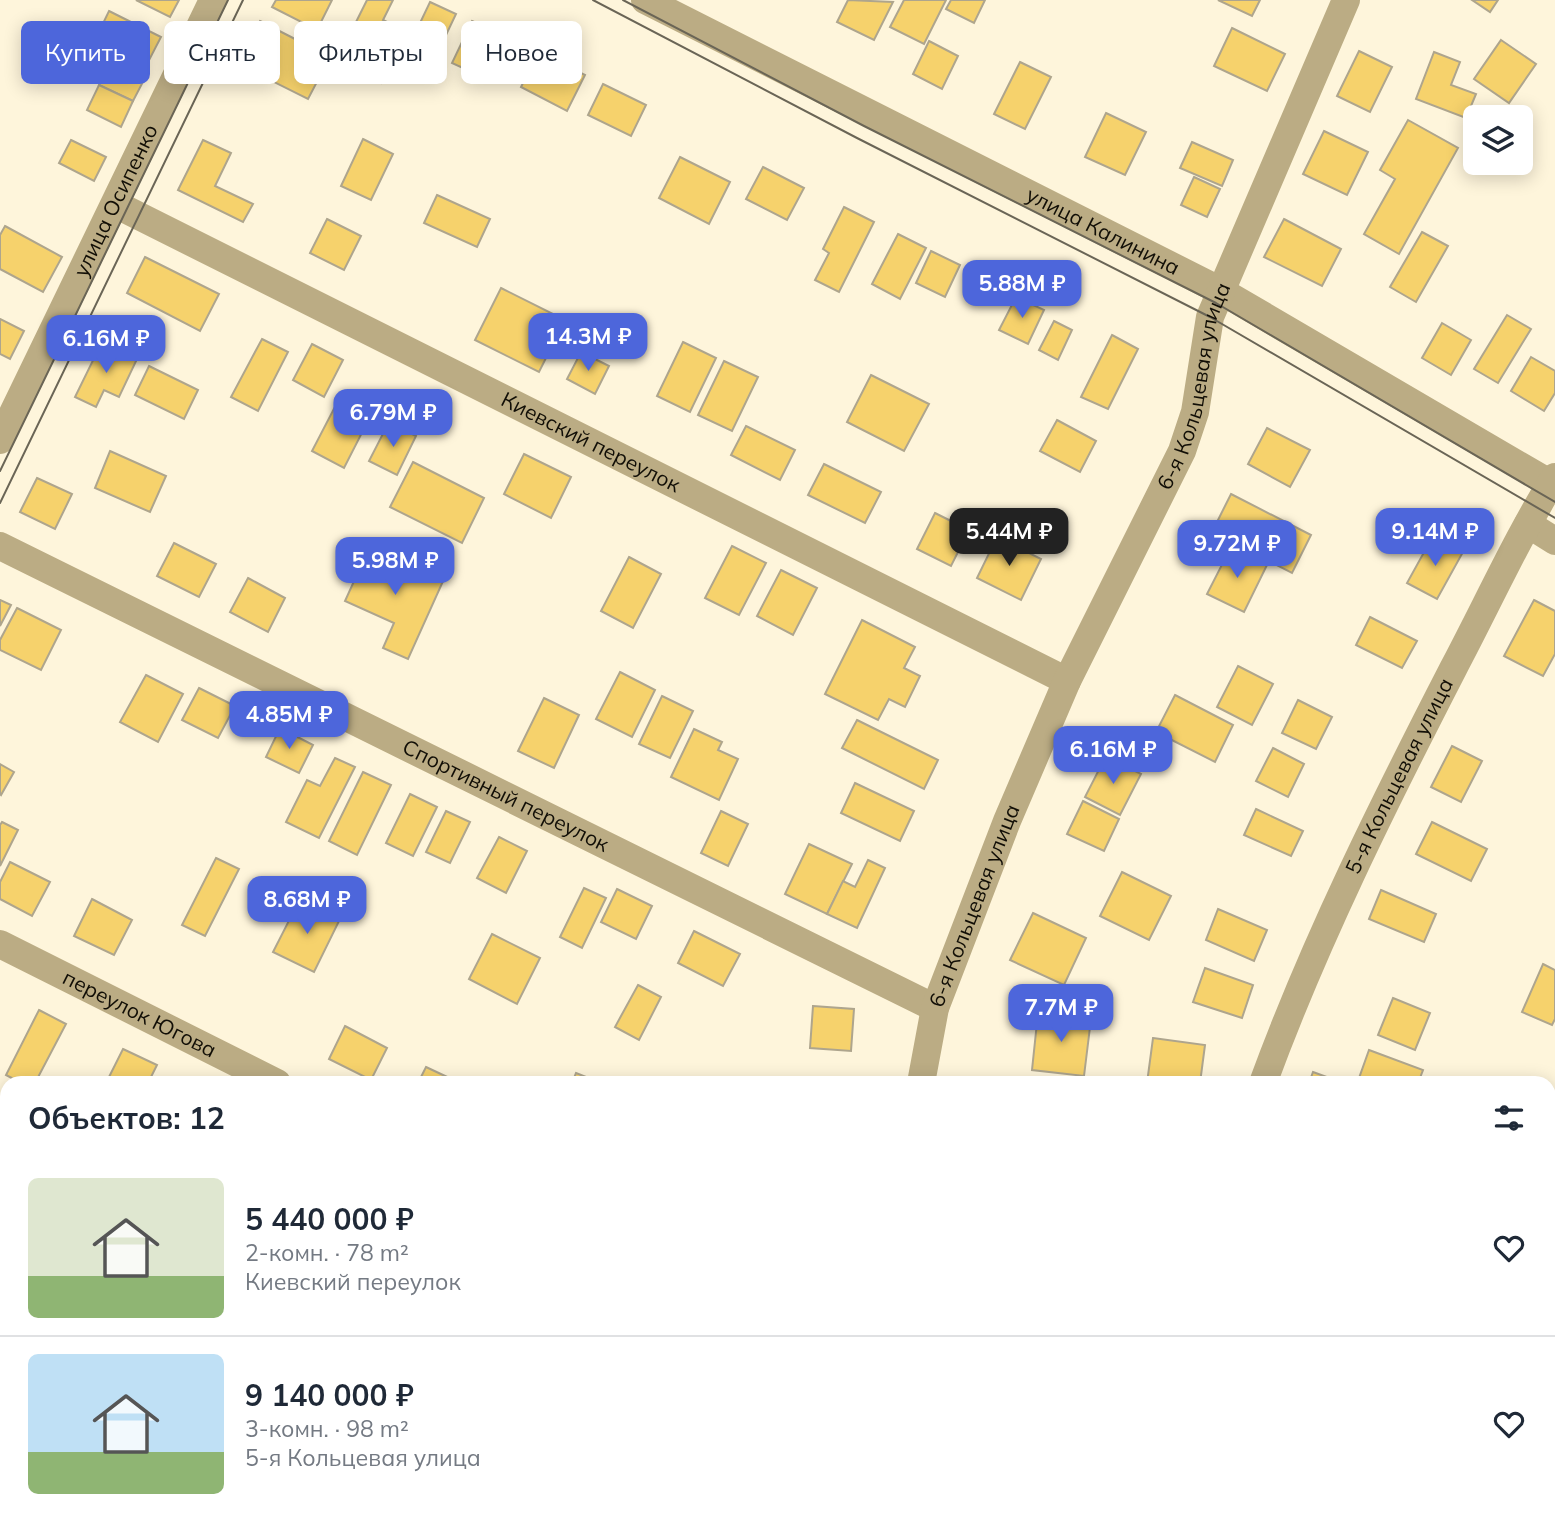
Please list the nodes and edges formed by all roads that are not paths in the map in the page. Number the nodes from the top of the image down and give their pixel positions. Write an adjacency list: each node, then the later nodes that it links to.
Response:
1 (213, 0): 4 (street, улица Осипенко)
2 (645, 0): 5 (street, улица Калинина)
3 (1346, 0): 5 (street, 6-я Кольцевая улица)
4 (115, 204): 6 (street, улица Осипенко); 11 (street, Киевский переулок)
5 (1222, 291): 7 (street, улица Калинина); 11 (street, 6-я Кольцевая улица)
6 (0, 440)
7 (1553, 480): 8 (street, 5-я Кольцевая улица)
8 (1528, 524): 9 (street); 16 (street, 5-я Кольцевая улица)
9 (1555, 541)
10 (0, 546): 13 (street, Спортивный переулок)
11 (1067, 681): 13 (street, 6-я Кольцевая улица)
12 (0, 944): 14 (street, переулок Югова)
13 (935, 1008): 15 (street, 6-я Кольцевая улица)
14 (263, 1076)
15 (921, 1076)
16 (1266, 1076)

